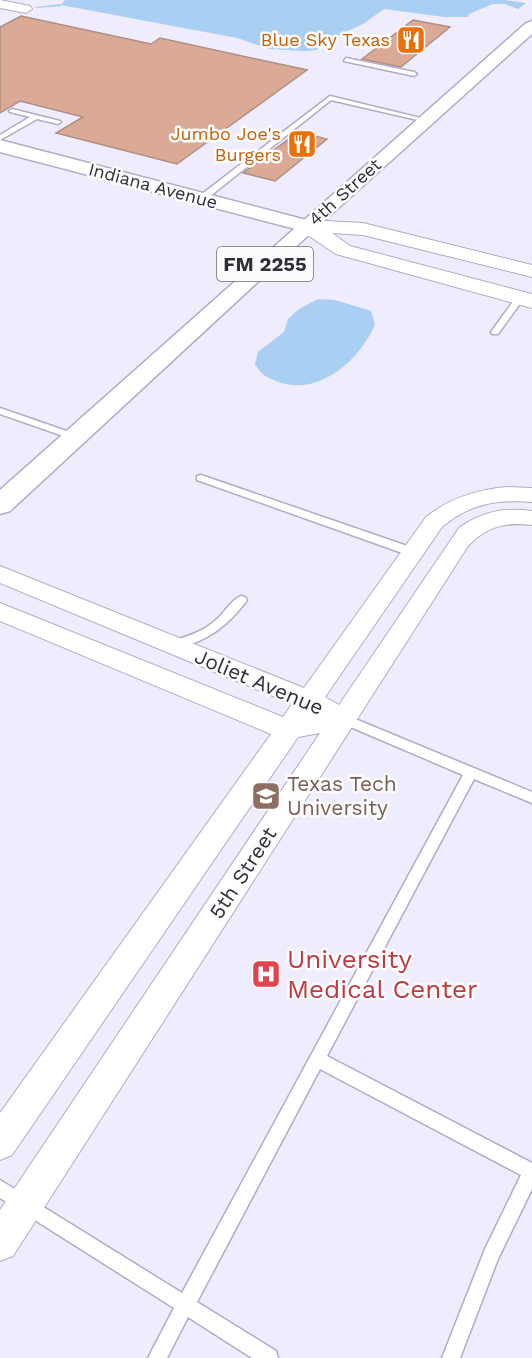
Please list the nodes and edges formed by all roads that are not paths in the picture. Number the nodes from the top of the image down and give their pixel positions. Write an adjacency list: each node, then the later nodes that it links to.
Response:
1 (0, 4): 2 (street)
2 (26, 9)
3 (532, 26): 8 (main road, 4th Street / FM 2255)
4 (346, 60): 5 (lane)
5 (414, 74)
6 (12, 111): 7 (lane)
7 (36, 117): 9 (lane); 10 (lane)
8 (426, 120): 12 (lane); 13 (main road, 4th Street / FM 2255)
9 (58, 122)
10 (0, 138)
11 (0, 146): 12 (main road, Indiana Avenue)
12 (201, 198): 13 (main road, Indiana Avenue)
13 (307, 226): 14 (street, Indiana Avenue); 15 (street, Indiana Avenue); 18 (main road, 4th Street / FM 2255)
14 (532, 271)
15 (526, 299): 16 (lane)
16 (495, 332)
17 (0, 411): 18 (lane)
18 (75, 437): 21 (main road, 4th Street / FM 2255)
19 (201, 478): 24 (lane)
20 (532, 495): 22 (street)
21 (0, 505)
22 (489, 507): 23 (street); 24 (street); 30 (street, 5th Street)
23 (532, 518)
24 (412, 552): 29 (street)
25 (0, 574): 28 (street, Joliet Avenue)
26 (241, 600): 28 (lane)
27 (0, 611): 31 (street, Joliet Avenue)
28 (173, 645): 29 (street, Joliet Avenue)
29 (308, 700): 30 (street, Joliet Avenue); 31 (street)
30 (344, 719): 31 (street, Joliet Avenue); 32 (lane); 38 (street, 5th Street)
31 (287, 729): 35 (street)
32 (471, 772): 33 (lane); 34 (lane)
33 (532, 798)
34 (317, 1059): 36 (lane); 40 (lane)
35 (0, 1143)
36 (532, 1172): 43 (lane)
37 (0, 1188): 38 (lane)
38 (26, 1204): 39 (street, 5th Street); 40 (lane)
39 (0, 1243)
40 (185, 1305): 41 (lane); 42 (lane)
41 (157, 1358)
42 (269, 1358)
43 (451, 1358)

